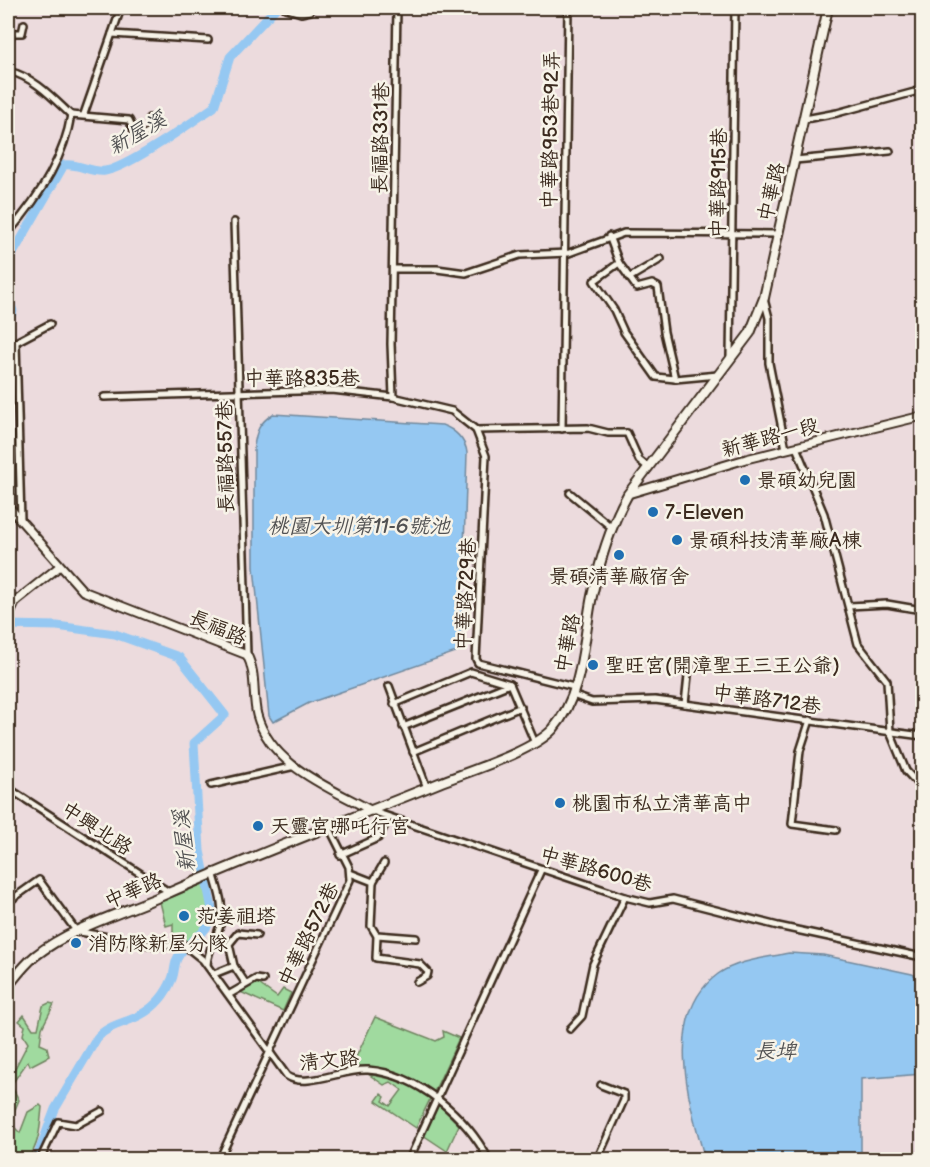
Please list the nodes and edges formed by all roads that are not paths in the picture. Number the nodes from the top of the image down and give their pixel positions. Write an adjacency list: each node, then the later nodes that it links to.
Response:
1 (121, 8): 9 (street)
2 (285, 8): 3 (street)
3 (310, 8)
4 (397, 8): 28 (street, 長福路331巷)
5 (568, 8): 25 (street, 中華路953巷92弄)
6 (735, 8): 22 (street, 中華路915巷)
7 (828, 8): 17 (main road, 中華路)
8 (24, 24): 11 (street)
9 (112, 34): 10 (street); 14 (street)
10 (208, 40)
11 (8, 43)
12 (8, 71): 15 (street)
13 (922, 90): 17 (street)
14 (84, 114): 15 (street); 16 (street)
15 (71, 115): 21 (street)
16 (149, 118)
17 (805, 119): 19 (main road, 中華路)
18 (890, 151): 19 (street)
19 (795, 160): 23 (main road, 中華路)
20 (234, 222): 35 (street, 長福路557巷)
21 (8, 233)
22 (732, 234): 23 (street); 24 (street); 32 (street, 中華路915巷)
23 (778, 234): 30 (main road, 中華路)
24 (609, 236): 25 (street); 27 (street)
25 (563, 253): 28 (street); 40 (street, 中華路953巷92弄)
26 (661, 260): 29 (street)
27 (619, 263): 29 (street); 34 (street)
28 (394, 269): 37 (street, 長福路331巷)
29 (629, 278): 34 (street)
30 (764, 298): 32 (main road, 中華路); 42 (street)
31 (50, 324): 47 (street)
32 (730, 360): 33 (main road, 中華路)
33 (718, 375): 34 (street); 43 (main road, 中華路)
34 (675, 379)
35 (239, 393): 36 (street, 中華路835巷); 37 (street, 中華路835巷); 53 (street, 長福路557巷)
36 (104, 397)
37 (393, 397): 39 (street, 中華路835巷)
38 (922, 416): 41 (street, 新華路一段)
39 (476, 429): 40 (street); 57 (street, 中華路729巷)
40 (562, 429): 43 (street)
41 (796, 447): 42 (street, 新華路一段); 50 (street)
42 (786, 449): 45 (street, 新華路一段)
43 (649, 468): 45 (main road, 中華路)
44 (570, 493): 48 (street)
45 (628, 494): 48 (main road, 中華路)
46 (8, 506): 47 (street, 長福路)
47 (21, 520): 49 (street, 長福路)
48 (611, 527): 57 (main road, 中華路)
49 (60, 566): 52 (street); 53 (street, 長福路)
50 (849, 606): 51 (street); 63 (street)
51 (922, 610)
52 (8, 618)
53 (247, 655): 67 (street, 長福路)
54 (689, 666): 59 (street)
55 (510, 684): 58 (street); 60 (street); 62 (street)
56 (389, 686): 58 (street)
57 (573, 691): 59 (street, 中華路712巷); 65 (main road, 中華路)
58 (394, 704): 62 (street)
59 (685, 704): 61 (street, 中華路712巷)
60 (521, 707): 65 (street); 66 (street)
61 (810, 720): 63 (street, 中華路712巷); 75 (street)
62 (403, 727): 66 (street)
63 (890, 732): 64 (street, 中華路712巷); 68 (street)
64 (922, 736)
65 (535, 743): 71 (main road, 中華路)
66 (413, 752): 71 (street)
67 (295, 766): 69 (street); 72 (street, 長福路)
68 (922, 784)
69 (212, 785)
70 (8, 788): 82 (street, 中興北路)
71 (427, 788): 72 (main road, 中華路)
72 (372, 811): 73 (street, 中華路600巷); 74 (main road, 中華路)
73 (389, 818): 76 (street); 78 (street, 中華路600巷)
74 (329, 827): 76 (street, 中華路572巷); 80 (main road, 中華路)
75 (836, 830)
76 (340, 855): 79 (street, 中華路572巷)
77 (384, 863): 81 (street)
78 (541, 870): 83 (street, 中華路600巷); 101 (street)
79 (351, 873): 81 (street); 99 (street, 中華路572巷)
80 (207, 874): 82 (main road, 中華路); 90 (street)
81 (373, 882): 87 (street)
82 (169, 892): 85 (main road, 中華路)
83 (625, 897): 89 (street, 中華路600巷); 98 (street)
84 (8, 902): 85 (street)
85 (77, 932): 90 (street, 清文路); 93 (main road, 中華路)
86 (257, 935): 91 (street)
87 (376, 935): 88 (street); 95 (street)
88 (416, 938)
89 (922, 957)
90 (207, 966): 92 (street, 清文路)
91 (234, 966): 92 (street); 96 (street)
92 (214, 974): 97 (street, 清文路)
93 (9, 980)
94 (263, 980): 96 (street)
95 (417, 982)
96 (246, 984): 97 (street)
97 (230, 994): 99 (street, 清文路)
98 (570, 1029)
99 (269, 1053): 101 (street, 清文路); 104 (street, 中華路572巷)
100 (601, 1085): 107 (street)
101 (438, 1100): 105 (street); 106 (street, 清文路)
102 (102, 1112): 103 (street)
103 (40, 1160)
104 (219, 1160)
105 (409, 1160)
106 (489, 1160)
107 (597, 1160)

